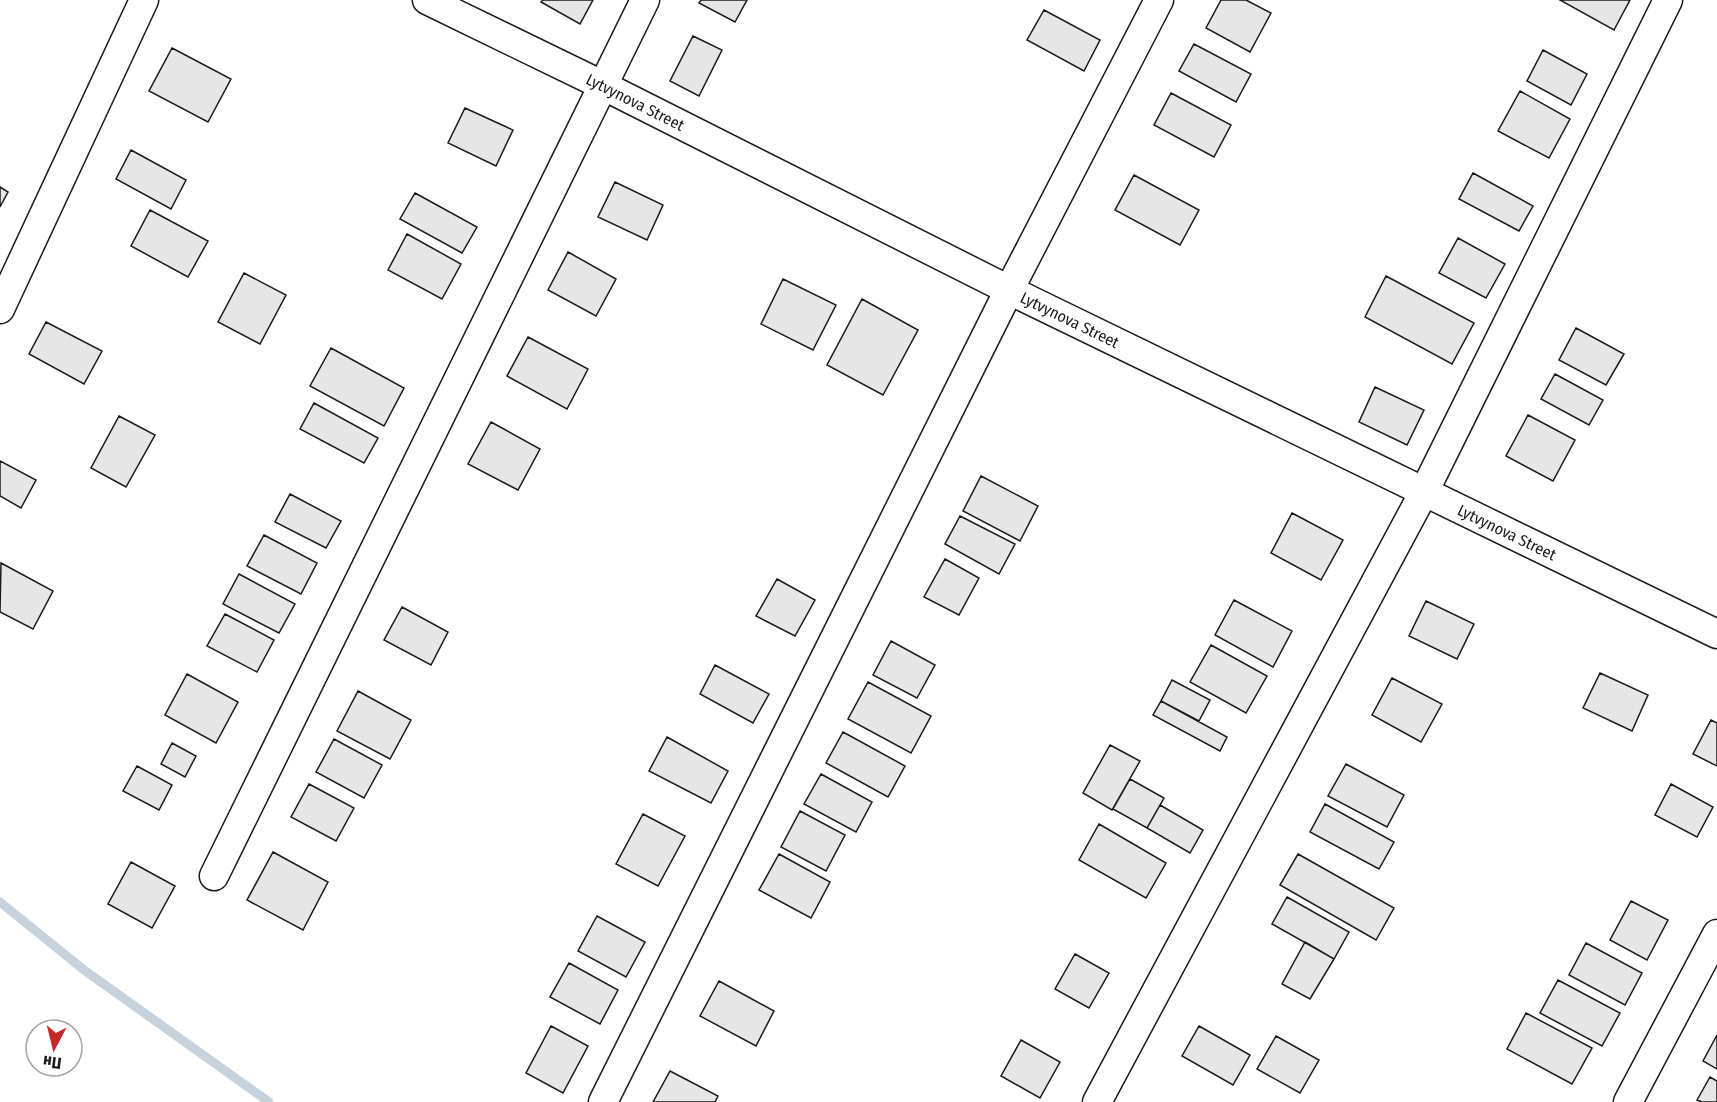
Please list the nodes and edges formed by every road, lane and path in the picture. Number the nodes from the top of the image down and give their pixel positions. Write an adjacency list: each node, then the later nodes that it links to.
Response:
1 (144, 0): 8 (street)
2 (427, 0): 6 (street, Lytvynova Street)
3 (645, 0): 6 (street)
4 (1160, 0): 7 (street)
5 (1668, 0): 9 (street)
6 (602, 85): 7 (street, Lytvynova Street); 11 (street)
7 (1009, 290): 9 (street, Lytvynova Street); 13 (street)
8 (0, 309)
9 (1424, 492): 10 (street, Lytvynova Street); 14 (street)
10 (1717, 634)
11 (214, 876)
12 (1717, 934): 15 (street)
13 (603, 1102)
14 (1097, 1102)
15 (1628, 1102)

